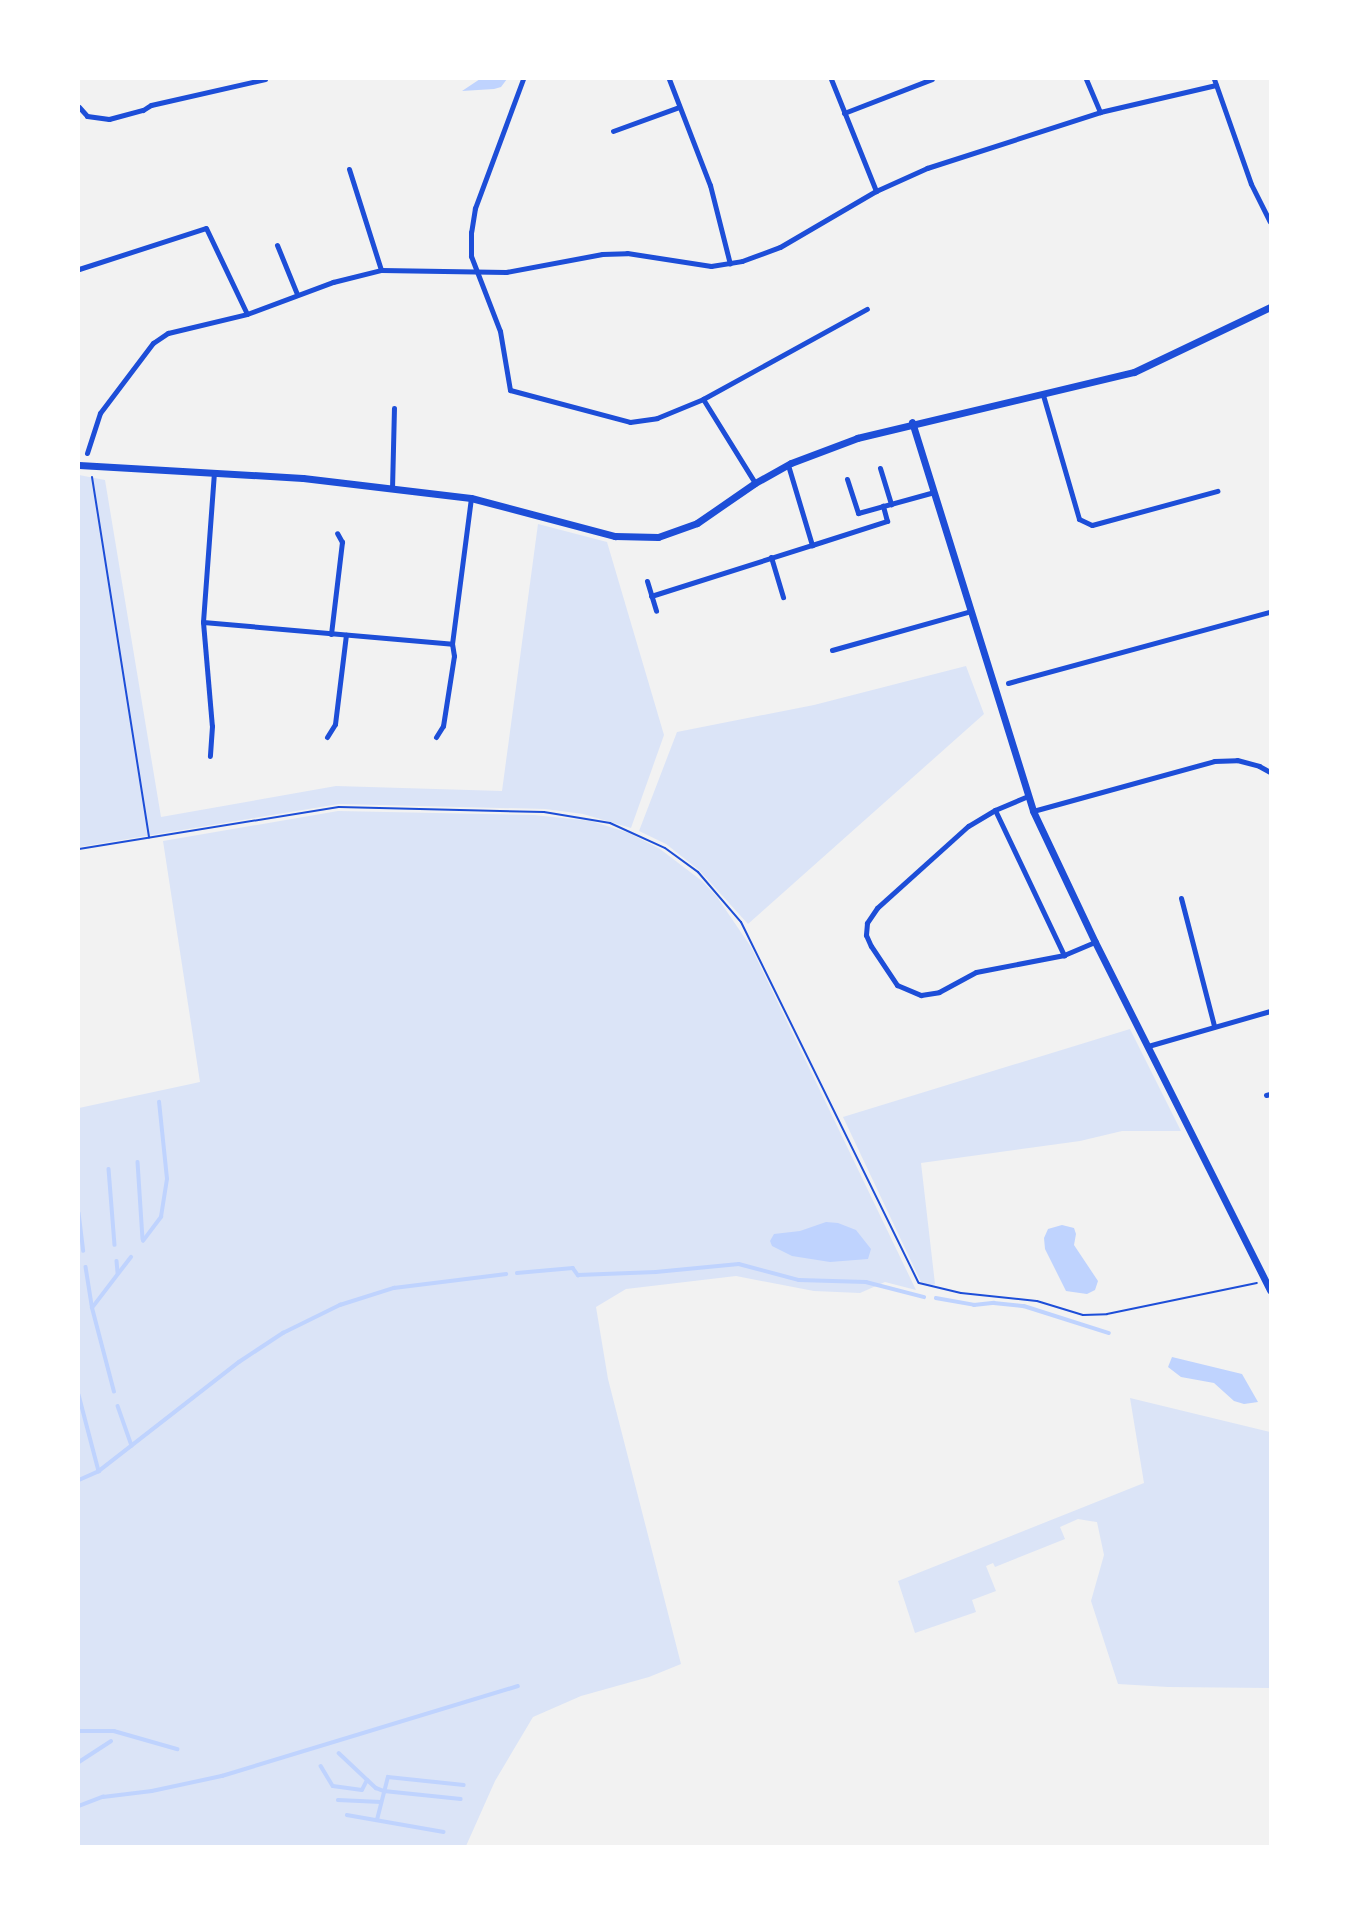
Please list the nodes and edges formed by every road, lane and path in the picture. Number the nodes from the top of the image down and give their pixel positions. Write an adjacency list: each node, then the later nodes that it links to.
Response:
1 (265, 79): 8 (street)
2 (523, 79): 20 (street)
3 (669, 79): 9 (street)
4 (831, 79): 11 (street)
5 (932, 79): 11 (street)
6 (1086, 79): 10 (street)
7 (1215, 82): 10 (street); 15 (street)
8 (79, 107)
9 (679, 107): 12 (street); 17 (street)
10 (1100, 112): 14 (street)
11 (844, 113): 14 (street)
12 (613, 131)
13 (349, 169): 19 (street)
14 (876, 191): 17 (street)
15 (1270, 222)
16 (278, 245): 21 (street)
17 (730, 264): 20 (street)
18 (79, 269): 24 (street)
19 (381, 270): 20 (street); 21 (street)
20 (475, 270): 26 (street)
21 (298, 294): 24 (street)
22 (1270, 307): 25 (street)
23 (867, 309): 26 (street)
24 (247, 314): 29 (street)
25 (1043, 395): 28 (street); 38 (street)
26 (703, 399): 36 (street)
27 (394, 408): 37 (street)
28 (912, 422): 31 (street); 39 (street)
29 (87, 453)
30 (79, 465): 32 (street)
31 (788, 465): 36 (street); 44 (street)
32 (92, 466): 34 (street); 65 (path)
33 (880, 468): 41 (street)
34 (214, 472): 37 (street); 52 (street)
35 (847, 479): 42 (street)
36 (755, 483): 40 (street)
37 (392, 489): 40 (street)
38 (1217, 491)
39 (934, 492): 41 (street); 50 (street)
40 (471, 498): 55 (street)
41 (891, 504): 42 (street)
42 (883, 506): 44 (street)
43 (337, 533): 53 (street)
44 (811, 545): 45 (street)
45 (771, 557): 47 (street); 48 (street)
46 (647, 581): 47 (street)
47 (651, 596): 49 (street)
48 (783, 597)
49 (656, 611)
50 (971, 611): 56 (street); 62 (street)
51 (1270, 612): 57 (street)
52 (203, 622): 53 (street); 60 (street)
53 (331, 634): 54 (street)
54 (346, 635): 55 (street); 58 (street)
55 (452, 644): 59 (street)
56 (832, 650)
57 (1008, 683)
58 (327, 737)
59 (436, 737)
60 (210, 756)
61 (1270, 772): 64 (street)
62 (1027, 796): 63 (street); 64 (street)
63 (995, 810): 69 (street); 69 (street)
64 (1033, 811): 68 (street)
65 (149, 839): 66 (path); 73 (path)
66 (79, 849)
67 (1181, 898): 71 (street)
68 (1095, 942): 69 (street); 72 (street)
69 (1064, 955)
70 (1270, 1011): 71 (street)
71 (1214, 1026): 72 (street)
72 (1148, 1046): 73 (street)
73 (1265, 1279): 74 (street)
74 (1270, 1290)

